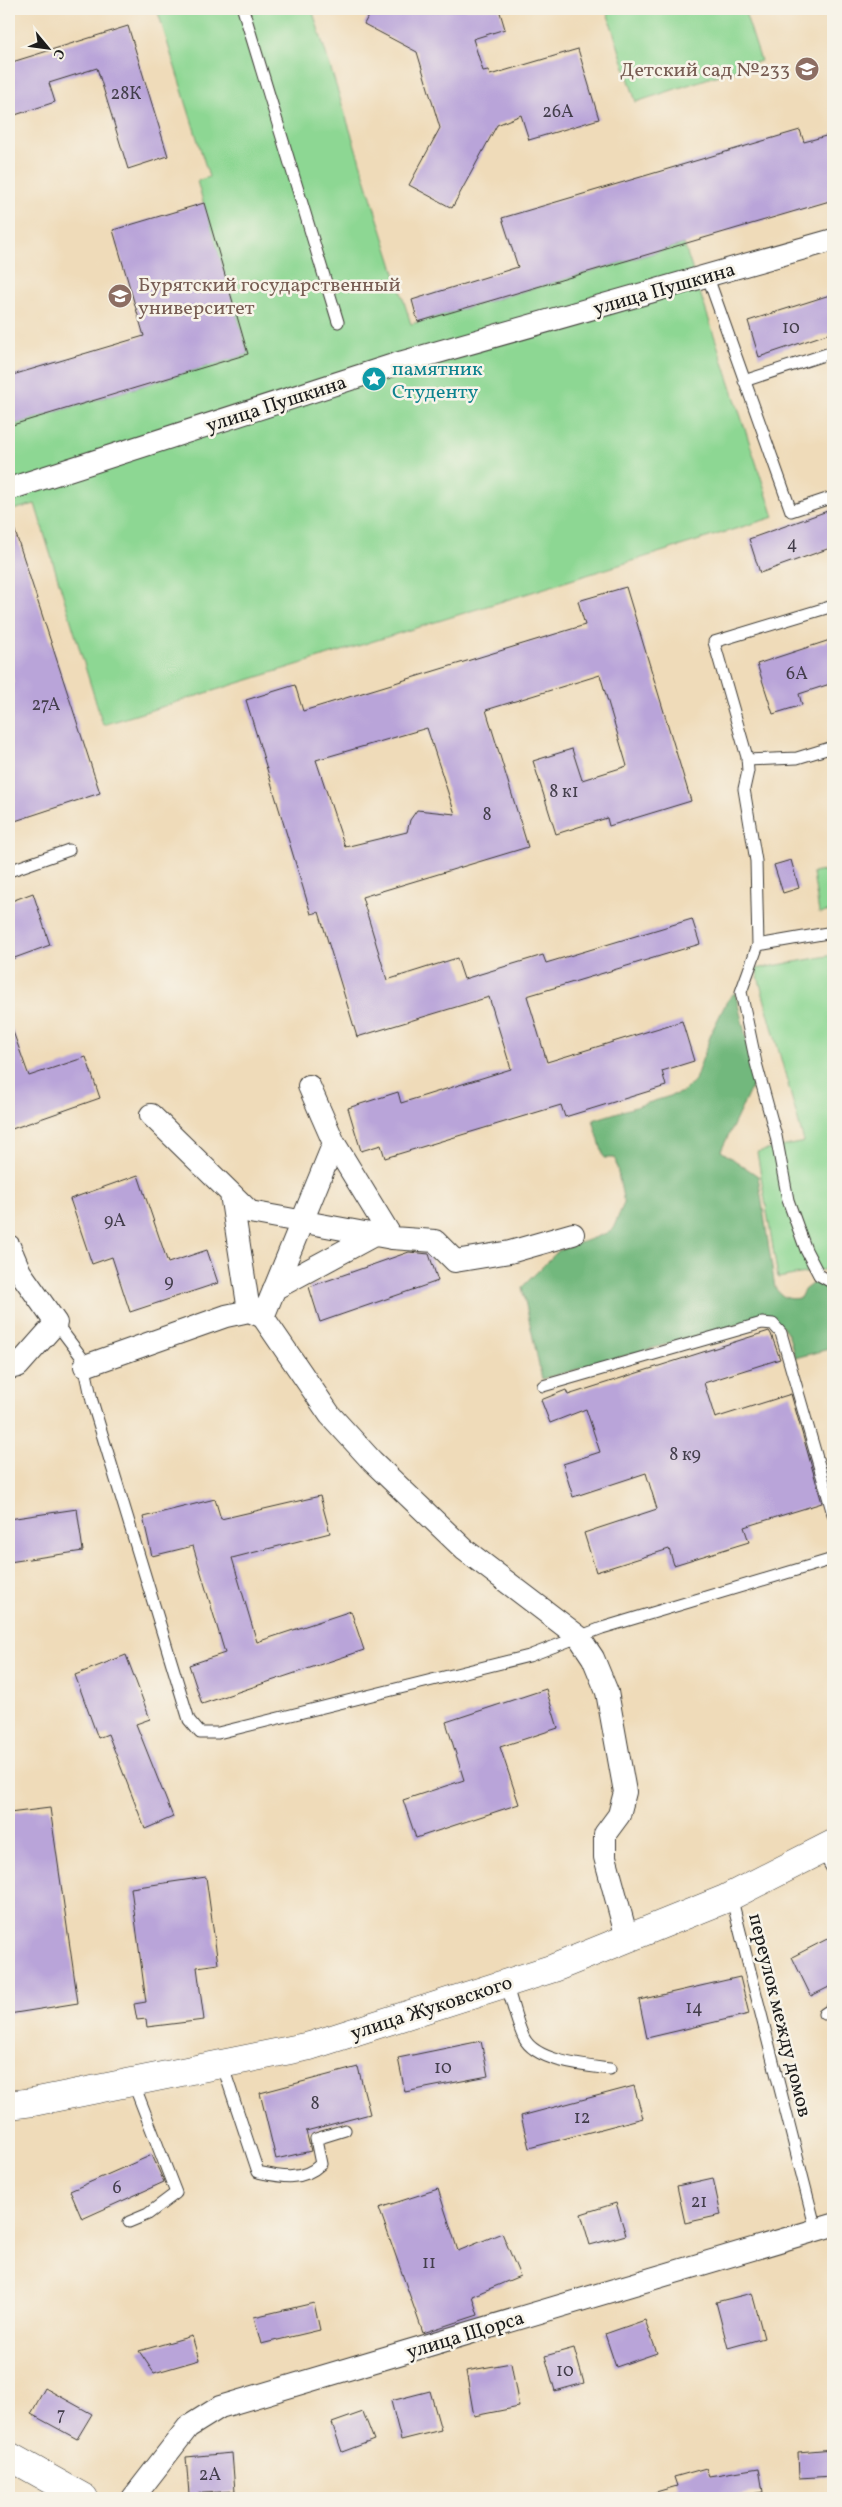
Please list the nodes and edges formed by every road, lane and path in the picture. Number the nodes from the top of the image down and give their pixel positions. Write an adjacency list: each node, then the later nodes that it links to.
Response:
1 (243, 9): 4 (lane)
2 (833, 240): 7 (street, улица Пушкина)
3 (710, 283): 6 (lane)
4 (338, 322)
5 (833, 352): 6 (lane)
6 (744, 381): 8 (lane)
7 (9, 489)
8 (833, 497)
9 (833, 606): 11 (lane)
10 (833, 747): 11 (lane)
11 (747, 760): 15 (lane)
12 (69, 850): 13 (lane)
13 (9, 871)
14 (833, 932): 15 (lane)
15 (758, 945): 24 (lane)
16 (309, 1086): 18 (street)
17 (151, 1115): 19 (street)
18 (334, 1143): 20 (street); 22 (street)
19 (231, 1194): 20 (street); 26 (street)
20 (301, 1222): 22 (street); 25 (street)
21 (573, 1234): 22 (street)
22 (383, 1236): 25 (street)
23 (9, 1246): 27 (street)
24 (833, 1283)
25 (274, 1289): 26 (street)
26 (256, 1314): 28 (street); 33 (street)
27 (56, 1323): 28 (lane); 29 (street)
28 (85, 1366): 33 (lane)
29 (9, 1368)
30 (543, 1386): 31 (lane)
31 (833, 1514)
32 (833, 1559): 33 (lane)
33 (579, 1637): 36 (street)
34 (829, 1854): 35 (street, улица Жуковского)
35 (731, 1896): 36 (street, улица Жуковского); 44 (lane, переулок между домов)
36 (627, 1938): 37 (street, улица Жуковского)
37 (506, 1983): 38 (street, улица Жуковского); 39 (lane)
38 (222, 2064): 40 (street, улица Жуковского); 42 (lane)
39 (610, 2069)
40 (133, 2082): 41 (street, улица Жуковского); 43 (lane)
41 (9, 2105)
42 (345, 2130)
43 (129, 2222)
44 (825, 2228): 47 (street, улица Щорса)
45 (9, 2456): 46 (street)
46 (84, 2498)
47 (133, 2498)

